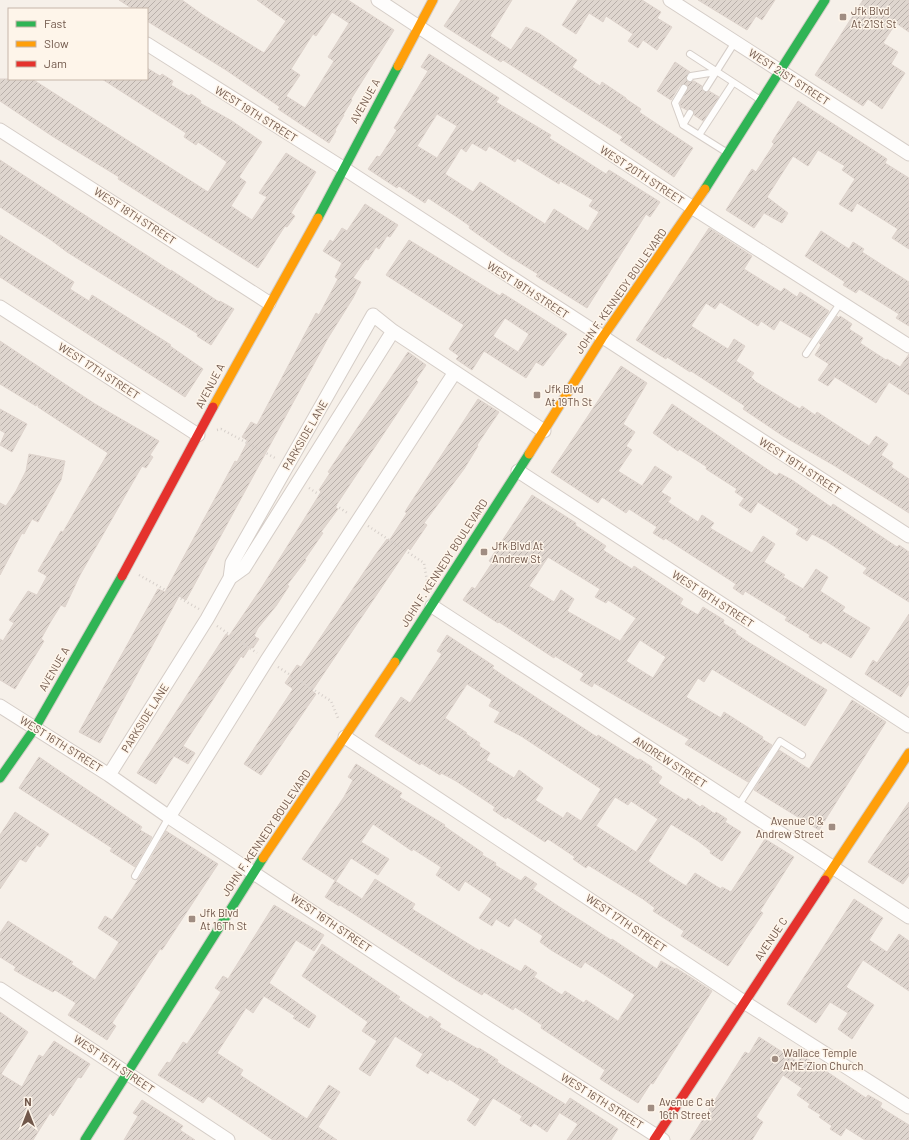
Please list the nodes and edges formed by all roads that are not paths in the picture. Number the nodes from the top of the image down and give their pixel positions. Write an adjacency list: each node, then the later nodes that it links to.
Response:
1 (378, 0): 5 (street, WEST 20TH STREET)
2 (434, 0): 5 (main road, AVENUE A)
3 (670, 0): 6 (street, WEST 21ST STREET)
4 (825, 0): 9 (main road, JOHN F. KENNEDY BOULEVARD)
5 (419, 28): 22 (main road, AVENUE A); 23 (street, WEST 20TH STREET)
6 (735, 42): 9 (street, WEST 21ST STREET); 10 (lane)
7 (148, 45): 22 (street, WEST 19TH STREET)
8 (690, 54): 10 (lane)
9 (779, 71): 15 (main road, JOHN F. KENNEDY BOULEVARD); 21 (street, WEST 21ST STREET)
10 (716, 72): 11 (lane); 12 (lane); 14 (lane)
11 (690, 78)
12 (733, 83): 15 (lane); 19 (lane)
13 (684, 88): 17 (lane)
14 (706, 88)
15 (761, 100): 20 (main road, JOHN F. KENNEDY BOULEVARD)
16 (690, 113): 17 (lane)
17 (683, 125): 19 (lane)
18 (0, 130): 25 (street, WEST 18TH STREET)
19 (699, 135): 20 (lane)
20 (728, 153): 23 (main road, JOHN F. KENNEDY BOULEVARD)
21 (909, 154)
22 (343, 168): 25 (main road, AVENUE A); 28 (street, WEST 19TH STREET)
23 (694, 208): 24 (street, WEST 20TH STREET); 28 (main road, JOHN F. KENNEDY BOULEVARD)
24 (841, 302): 29 (street, WEST 20TH STREET); 30 (lane)
25 (269, 303): 33 (main road, AVENUE A)
26 (0, 307): 33 (street, WEST 17TH STREET)
27 (393, 331): 31 (street, PARKSIDE LANE); 36 (street, PARKSIDE LANE); 36 (street, PARKSIDE LANE)
28 (602, 338): 32 (main road, JOHN F. KENNEDY BOULEVARD); 35 (street, WEST 19TH STREET)
29 (909, 346)
30 (806, 354)
31 (455, 372): 32 (street, PARKSIDE LANE); 47 (street)
32 (544, 431): 34 (main road, JOHN F. KENNEDY BOULEVARD)
33 (198, 435): 40 (main road, AVENUE A)
34 (518, 471): 37 (main road, JOHN F. KENNEDY BOULEVARD); 39 (street, WEST 18TH STREET)
35 (909, 536)
36 (230, 578): 44 (street, PARKSIDE LANE)
37 (432, 606): 41 (main road, JOHN F. KENNEDY BOULEVARD); 46 (street, ANDREW STREET)
38 (0, 706): 40 (street, WEST 16TH STREET)
39 (909, 726)
40 (35, 728): 44 (street, WEST 16TH STREET); 45 (main road, AVENUE A)
41 (345, 737): 49 (main road, JOHN F. KENNEDY BOULEVARD); 53 (street, WEST 17TH STREET)
42 (909, 753): 48 (main road, AVENUE C)
43 (802, 755): 46 (lane)
44 (109, 775): 47 (street, WEST 16TH STREET)
45 (0, 778)
46 (738, 806): 48 (street, ANDREW STREET)
47 (169, 817): 49 (street, WEST 16TH STREET); 50 (lane)
48 (833, 868): 51 (street, ANDREW STREET); 53 (main road, AVENUE C)
49 (254, 872): 54 (main road, JOHN F. KENNEDY BOULEVARD); 56 (street, WEST 16TH STREET)
50 (135, 876)
51 (909, 917)
52 (0, 989): 54 (street, WEST 15TH STREET)
53 (744, 1002): 55 (street, WEST 17TH STREET); 56 (main road, AVENUE C)
54 (127, 1073): 57 (main road, JOHN F. KENNEDY BOULEVARD); 58 (street, WEST 15TH STREET)
55 (909, 1107)
56 (658, 1139)
57 (85, 1140)
58 (228, 1140)

